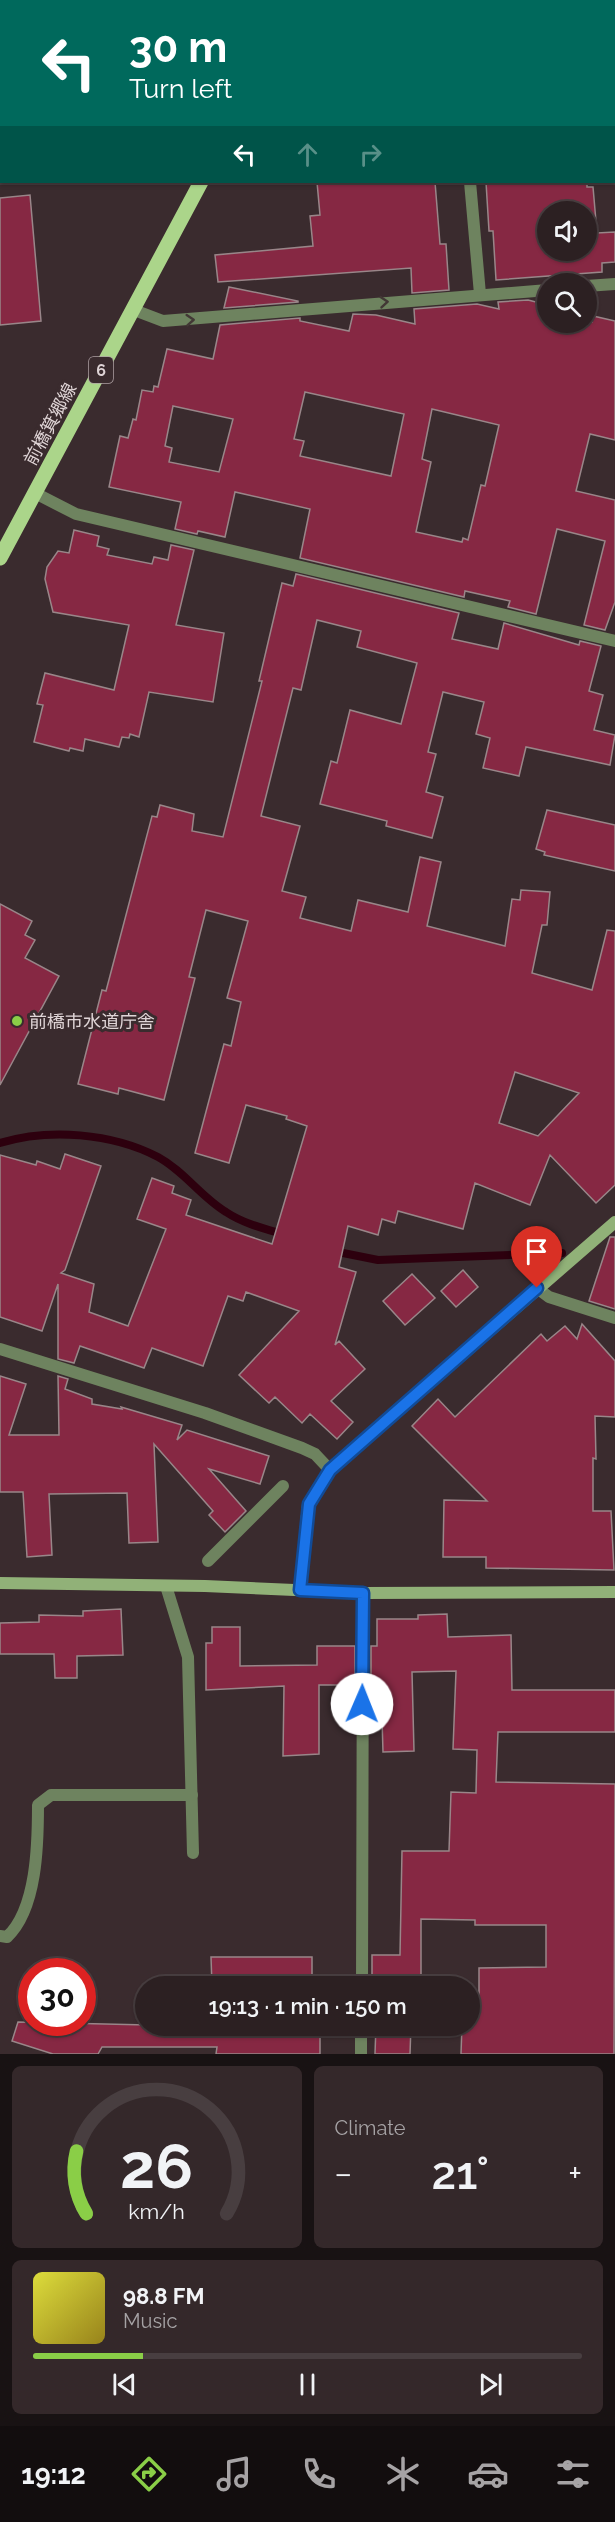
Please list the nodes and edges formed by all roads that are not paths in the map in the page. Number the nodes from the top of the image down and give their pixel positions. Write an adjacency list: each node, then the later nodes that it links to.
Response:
1 (200, 183): 7 (main road, 前橋箕郷線 / 6)
2 (470, 183): 6 (street)
3 (615, 284): 4 (street)
4 (597, 285)
5 (537, 291): 6 (street)
6 (480, 294): 7 (street, one-way to 6)
7 (134, 310): 8 (main road, 前橋箕郷線 / 6)
8 (35, 493): 9 (main road, 前橋箕郷線 / 6); 10 (street)
9 (0, 558)
10 (615, 641)
11 (615, 1222): 12 (street)
12 (537, 1288): 13 (street); 15 (street)
13 (615, 1318)
14 (0, 1349): 15 (street)
15 (330, 1470): 20 (street)
16 (283, 1486): 17 (street)
17 (208, 1561)
18 (0, 1583): 19 (street)
19 (166, 1586): 20 (street); 23 (street)
20 (300, 1590): 22 (street)
21 (615, 1592): 22 (street)
22 (363, 1593): 26 (street)
23 (192, 1795): 24 (street); 25 (street)
24 (193, 1853)
25 (0, 1936)
26 (362, 1976)
27 (361, 2036): 28 (street)
28 (361, 2054)

